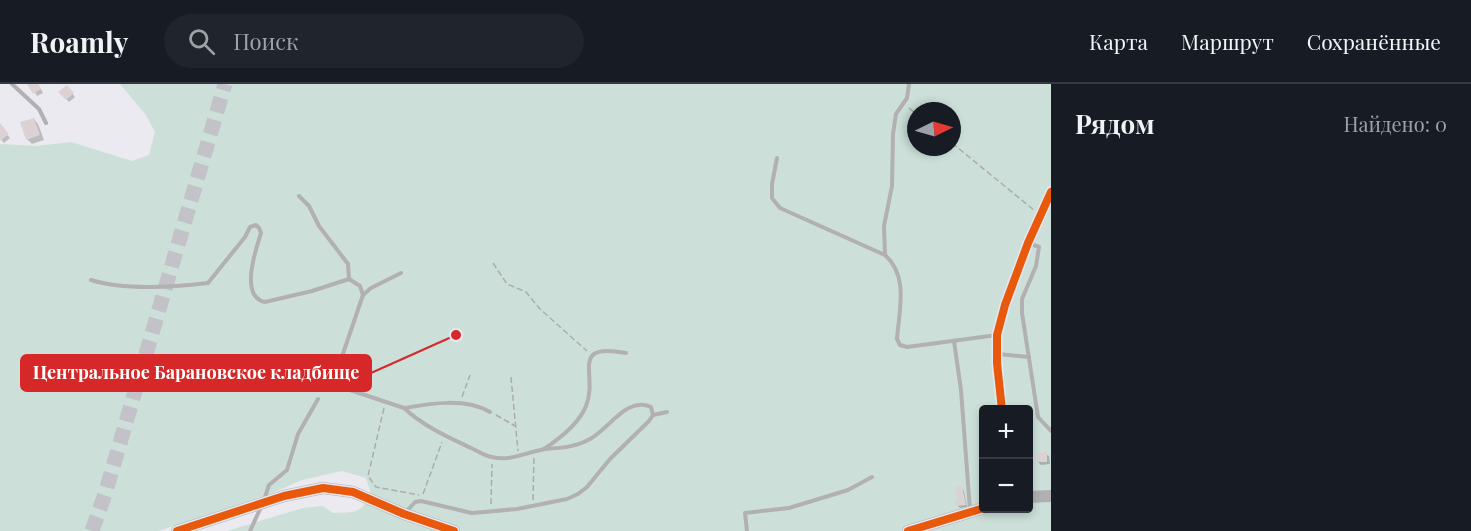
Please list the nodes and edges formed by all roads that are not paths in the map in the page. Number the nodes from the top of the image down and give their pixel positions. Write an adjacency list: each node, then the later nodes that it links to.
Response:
1 (12, 84): 3 (lane)
2 (909, 84): 8 (lane)
3 (46, 123)
4 (777, 158): 8 (lane)
5 (1051, 192): 7 (street)
6 (299, 196): 10 (lane)
7 (1028, 243): 13 (street); 17 (lane)
8 (885, 255): 14 (lane)
9 (401, 273): 12 (lane)
10 (350, 279): 11 (lane); 12 (lane)
11 (91, 280)
12 (363, 295): 20 (lane)
13 (997, 335): 14 (lane); 16 (street)
14 (954, 341): 31 (lane)
15 (626, 353): 25 (lane)
16 (997, 354): 17 (lane); 19 (street)
17 (1029, 357): 24 (lane)
18 (318, 399): 29 (lane)
19 (1002, 405)
20 (404, 408): 21 (lane); 25 (lane)
21 (490, 412)
22 (667, 412): 23 (lane)
23 (653, 415): 25 (lane); 32 (lane)
24 (1051, 431)
25 (544, 449)
26 (872, 477): 36 (lane)
27 (1051, 496): 28 (street)
28 (1033, 497)
29 (263, 503): 32 (street); 33 (street); 34 (lane)
30 (979, 509): 31 (street)
31 (970, 512): 37 (street)
32 (404, 514): 35 (street)
33 (180, 530)
34 (250, 531)
35 (454, 531)
36 (747, 531)
37 (908, 531)

